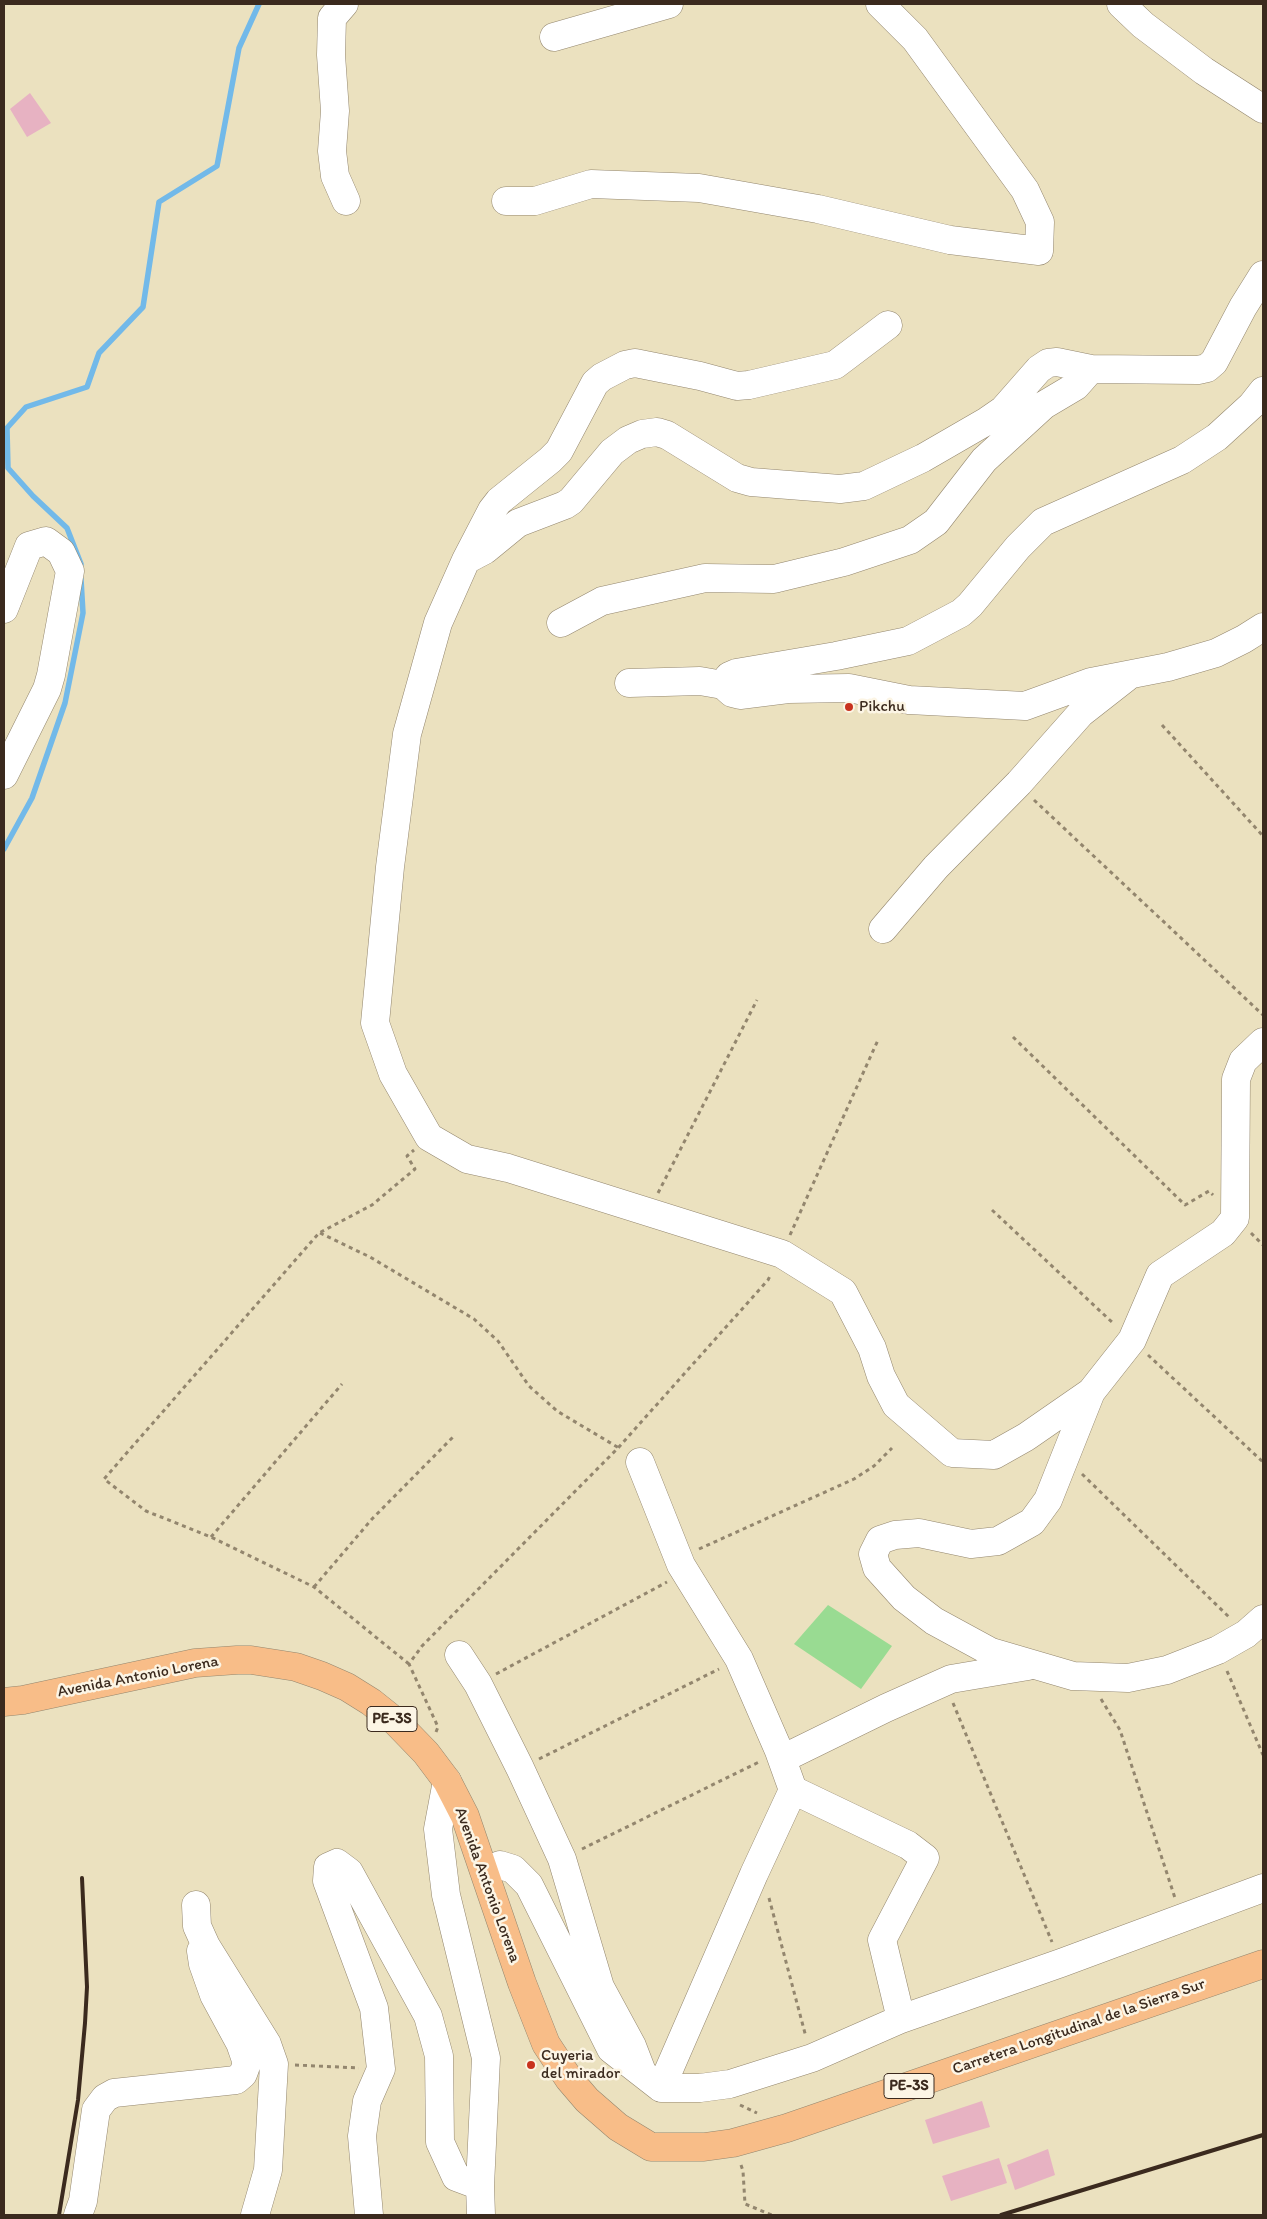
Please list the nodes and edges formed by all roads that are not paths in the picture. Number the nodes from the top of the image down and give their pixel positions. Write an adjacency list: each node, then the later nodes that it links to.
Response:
1 (344, 4): 7 (street)
2 (669, 4): 5 (street)
3 (1121, 4): 6 (street)
4 (876, 5): 8 (street)
5 (554, 37)
6 (1263, 109)
7 (346, 201)
8 (506, 201)
9 (1263, 275): 11 (street)
10 (888, 325): 13 (street)
11 (1091, 370): 13 (street); 15 (street)
12 (1263, 391): 19 (street)
13 (466, 560): 23 (street)
14 (4, 609): 20 (street)
15 (561, 623)
16 (1263, 627): 17 (street)
17 (1132, 673): 19 (street); 21 (street)
18 (629, 683): 19 (street)
19 (723, 685)
20 (4, 775)
21 (884, 929)
22 (1263, 1042): 23 (street)
23 (1091, 1392): 27 (street)
24 (629, 1455): 29 (street)
25 (1255, 1627): 27 (street)
26 (459, 1655): 39 (street)
27 (1037, 1665): 29 (street)
28 (4, 1702): 30 (highway, Avenida Antonio Lorena / PE-3S)
29 (781, 1755): 31 (street)
30 (447, 1781): 32 (highway, Avenida Antonio Lorena / PE-3S); 40 (street)
31 (793, 1790): 37 (street); 39 (street)
32 (485, 1871): 38 (highway, Avenida Antonio Lorena / PE-3S); 39 (street)
33 (1263, 1888): 37 (street)
34 (196, 1905): 35 (street)
35 (206, 1946): 41 (street); 42 (street)
36 (1263, 1964): 38 (highway, Carretera Longitudinal de la Sierra Sur / PE-3S)
37 (901, 2019): 39 (street)
38 (569, 2080)
39 (652, 2081)
40 (480, 2186): 43 (street); 44 (street)
41 (78, 2215)
42 (255, 2215)
43 (369, 2215)
44 (481, 2215)

